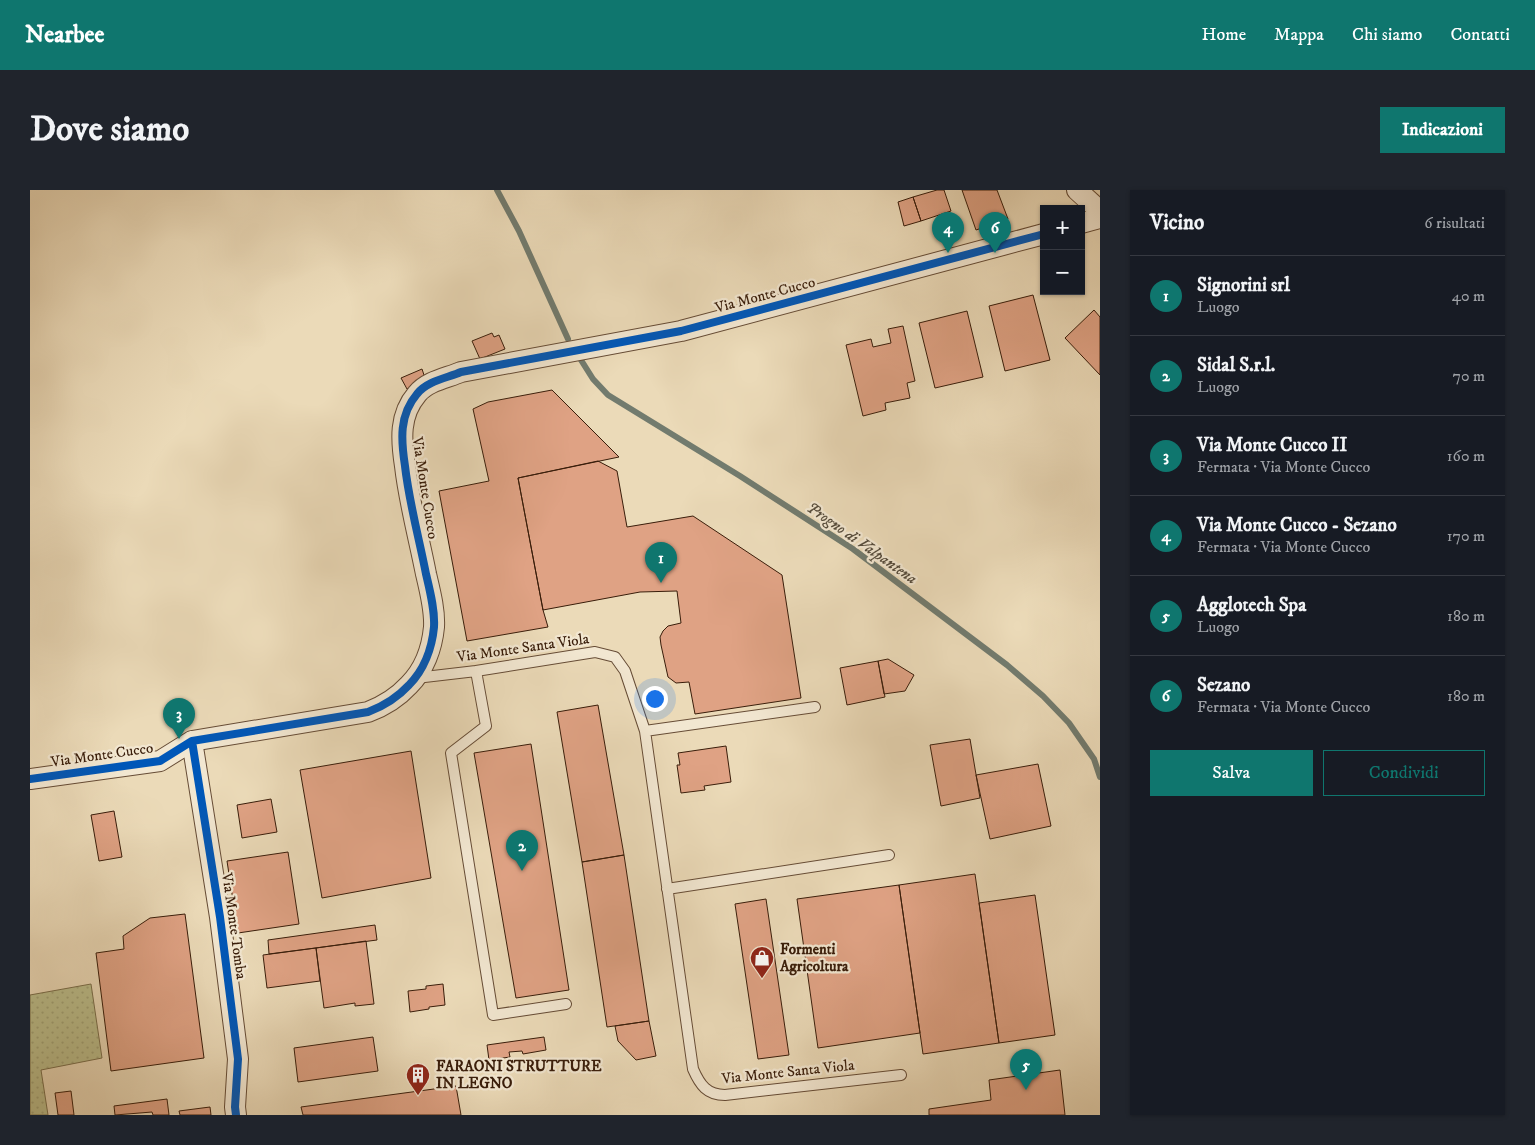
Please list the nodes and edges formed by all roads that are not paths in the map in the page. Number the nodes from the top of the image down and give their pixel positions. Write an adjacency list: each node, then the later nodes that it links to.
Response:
1 (1077, 190): 2 (street)
2 (1100, 211)
3 (1100, 218): 4 (street)
4 (1085, 222)
5 (1040, 235): 7 (street, Via Monte Cucco)
6 (476, 671): 7 (lane, Via Monte Santa Viola); 9 (lane, Via Monte Santa Viola); 14 (lane)
7 (415, 678): 10 (street, Via Monte Cucco)
8 (815, 707): 9 (lane)
9 (645, 731): 13 (lane, Via Monte Santa Viola)
10 (192, 741): 11 (street, Via Monte Cucco); 16 (street, Via Monte Tomba)
11 (30, 779)
12 (889, 855): 13 (lane)
13 (667, 889): 15 (lane, Via Monte Santa Viola)
14 (566, 1004)
15 (901, 1075)
16 (236, 1115)

